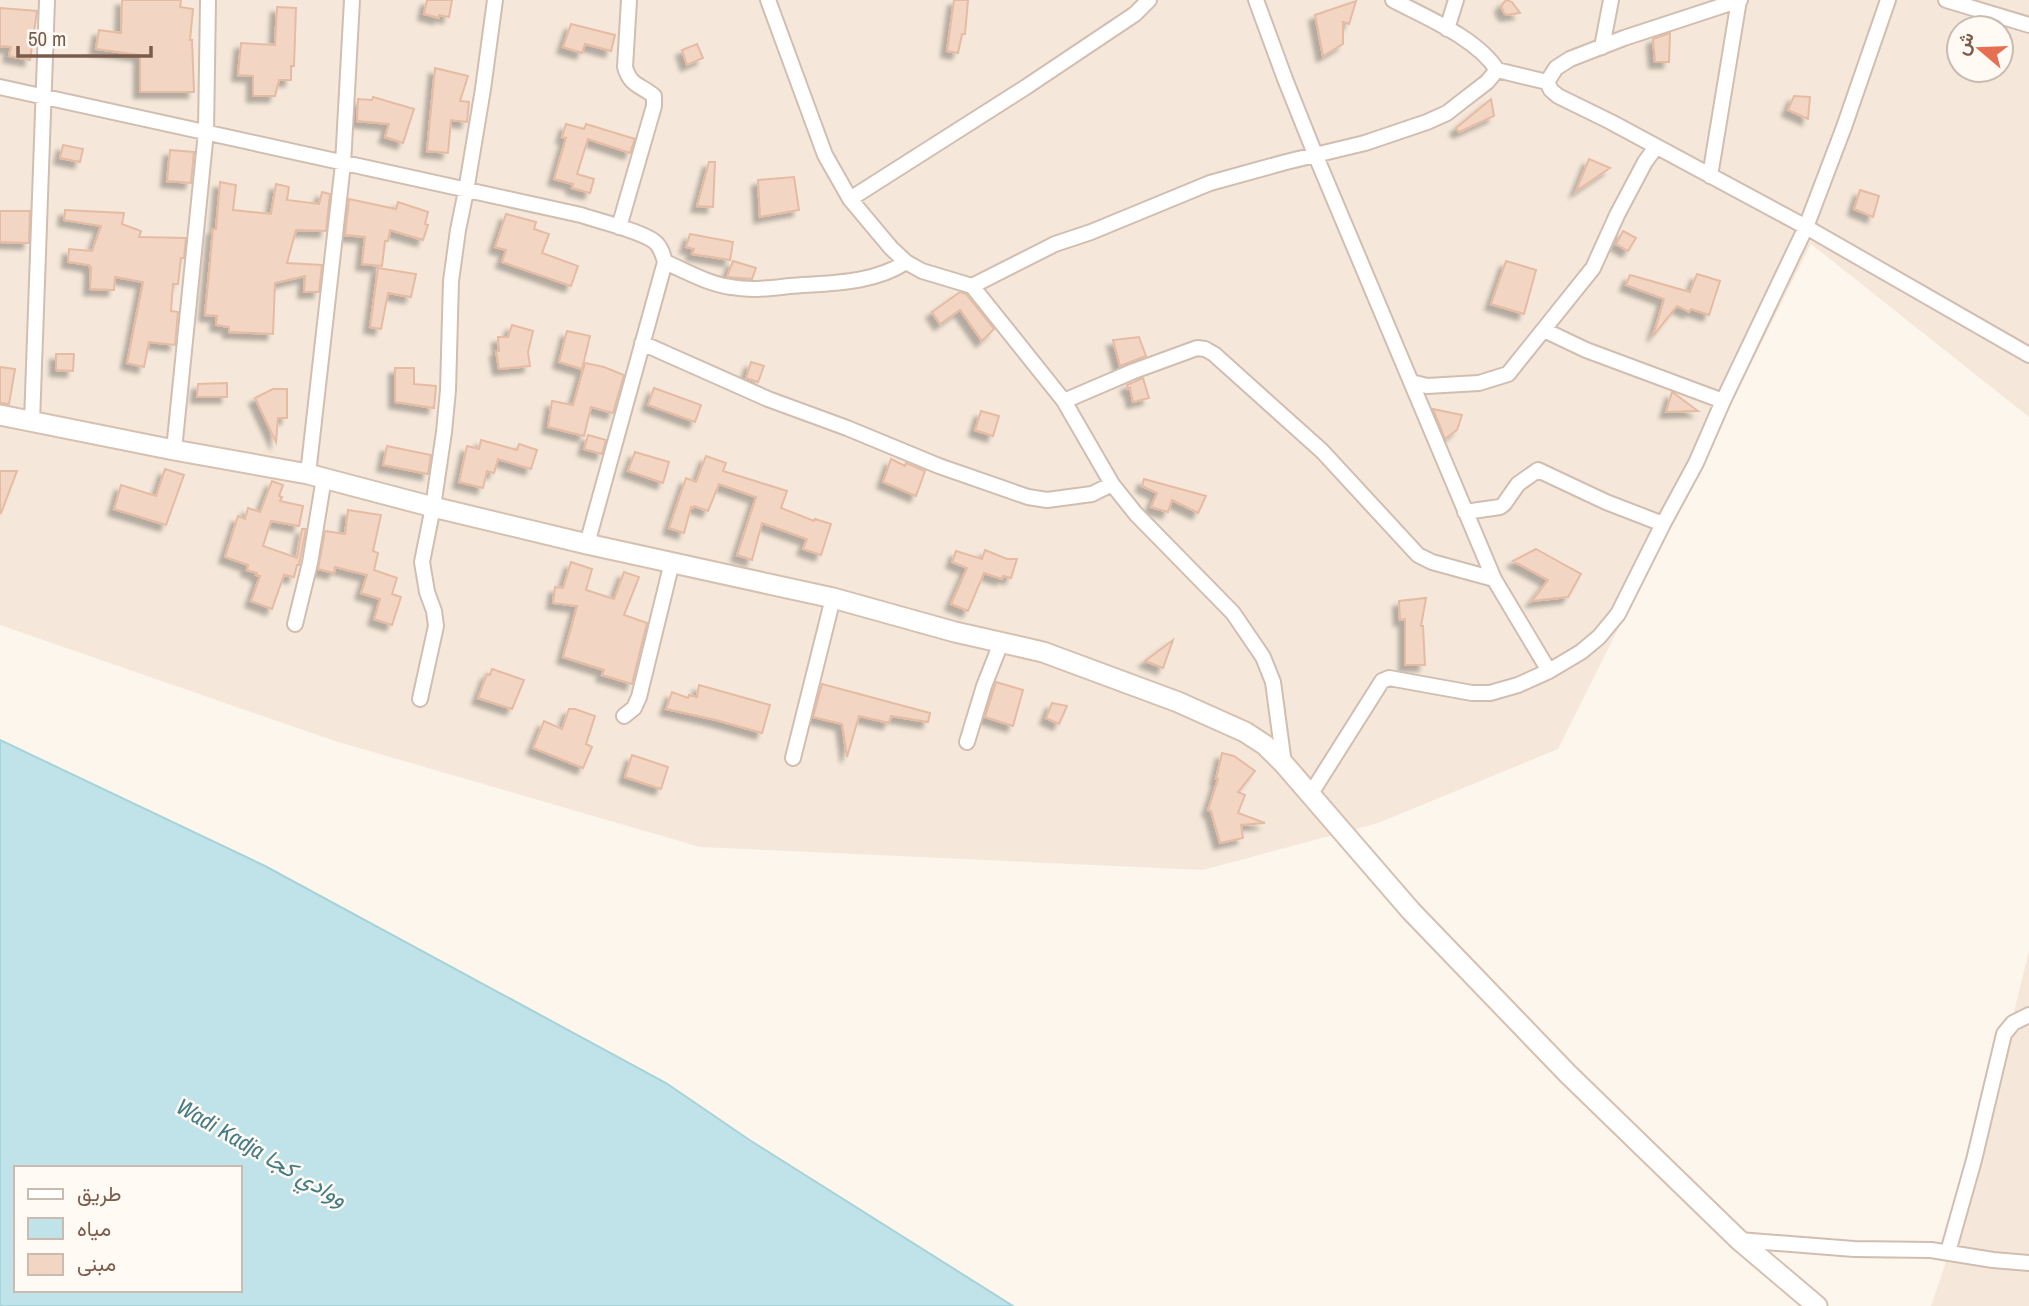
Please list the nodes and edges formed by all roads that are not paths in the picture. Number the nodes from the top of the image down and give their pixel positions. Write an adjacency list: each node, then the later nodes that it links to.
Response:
1 (47, 0): 21 (street)
2 (208, 0): 22 (street)
3 (352, 0): 25 (street)
4 (495, 0): 27 (street)
5 (629, 0): 29 (street)
6 (768, 0): 28 (street)
7 (1149, 0): 28 (street)
8 (1256, 0): 24 (street)
9 (1392, 0): 16 (street)
10 (1456, 0): 16 (street)
11 (1611, 0): 17 (street)
12 (1740, 0): 17 (street); 26 (street)
13 (1888, 0): 30 (street)
14 (1946, 0): 15 (street)
15 (2029, 25)
16 (1447, 29): 18 (street)
17 (1602, 47): 19 (street)
18 (1497, 70): 19 (street); 24 (street)
19 (1547, 82): 23 (street)
20 (0, 87): 21 (street)
21 (43, 96): 22 (street); 41 (street)
22 (206, 132): 25 (street); 42 (street)
23 (1656, 147): 26 (street); 34 (street)
24 (1315, 154): 33 (street); 37 (street)
25 (343, 164): 27 (street); 43 (street)
26 (1710, 176): 30 (street)
27 (466, 191): 29 (street); 45 (street)
28 (850, 199): 32 (street)
29 (619, 227): 31 (street)
30 (1806, 227): 36 (street); 39 (street)
31 (666, 262): 32 (street); 35 (street)
32 (906, 262): 33 (street)
33 (972, 286): 38 (street)
34 (1544, 330): 37 (street); 39 (street)
35 (642, 342): 44 (street); 48 (street)
36 (2028, 351)
37 (1411, 382): 46 (street)
38 (1064, 401): 44 (street); 50 (street)
39 (1723, 401): 47 (street)
40 (0, 415): 41 (main road)
41 (32, 422): 42 (main road)
42 (174, 450): 43 (main road)
43 (316, 476): 45 (main road); 52 (street)
44 (1112, 484): 59 (street)
45 (433, 507): 48 (main road); 55 (street)
46 (1465, 512): 47 (street); 50 (street)
47 (1662, 524): 54 (street)
48 (587, 544): 49 (main road)
49 (672, 562): 51 (main road); 56 (street)
50 (1494, 579): 54 (street)
51 (833, 598): 53 (main road); 58 (street)
52 (295, 624)
53 (1000, 643): 57 (street); 59 (main road)
54 (1549, 671): 60 (street)
55 (419, 699)
56 (624, 716)
57 (967, 742)
58 (793, 758)
59 (1284, 764): 60 (main road)
60 (1310, 795): 62 (main road)
61 (2029, 1015): 63 (street)
62 (1739, 1240): 63 (street); 65 (main road)
63 (1948, 1252): 64 (street)
64 (2029, 1263)
65 (1817, 1306)

